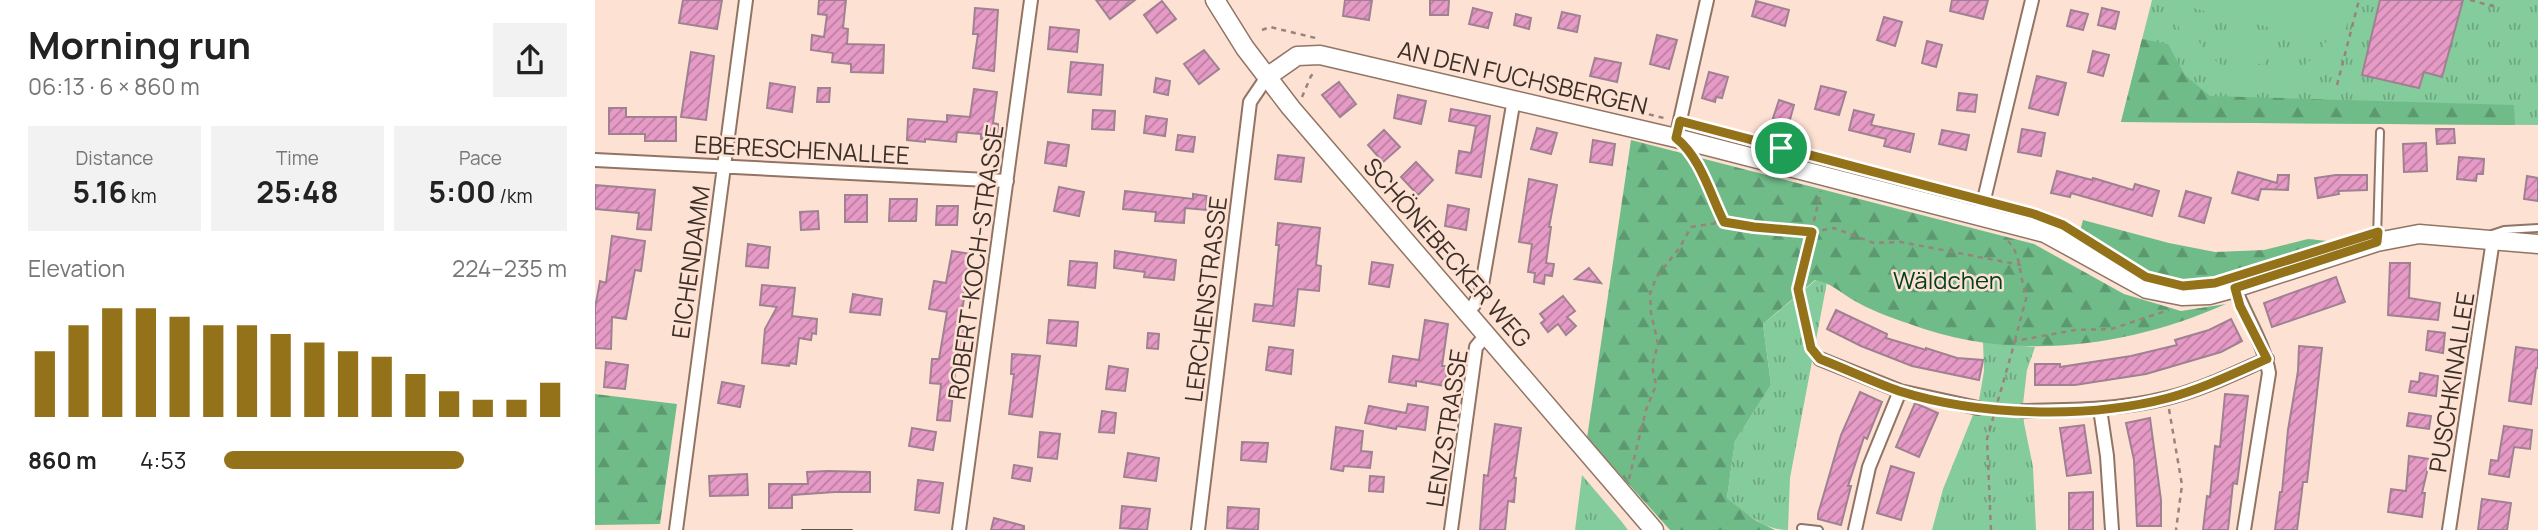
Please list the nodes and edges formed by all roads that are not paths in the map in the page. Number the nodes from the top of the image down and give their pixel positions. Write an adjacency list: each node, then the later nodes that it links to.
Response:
1 (746, 0): 11 (street, EICHENDAMM)
2 (1031, 0): 12 (street, ROBERT-KOCH-STRASSE)
3 (1215, 0): 6 (street, SCHÖNEBECKER WEG)
4 (1707, 0): 8 (street)
5 (2032, 0): 13 (street)
6 (1267, 78): 7 (street, AN DEN FUCHSBERGEN); 19 (street, SCHÖNEBECKER WEG); 30 (street, LERCHENSTRASSE)
7 (1514, 99): 8 (street, AN DEN FUCHSBERGEN); 19 (street)
8 (1678, 130): 13 (street, AN DEN FUCHSBERGEN)
9 (2380, 132): 16 (lane)
10 (595, 160): 11 (street, EBERESCHENALLEE)
11 (724, 166): 12 (street, EBERESCHENALLEE); 28 (street, EICHENDAMM)
12 (1007, 181): 29 (street, ROBERT-KOCH-STRASSE)
13 (1980, 216): 18 (street, AN DEN FUCHSBERGEN)
14 (2538, 228): 15 (lane)
15 (2485, 239): 16 (street, AN DEN FUCHSBERGEN); 17 (street, AN DEN FUCHSBERGEN); 37 (street, PUSCHKINALLEE)
16 (2377, 242): 18 (street, AN DEN FUCHSBERGEN)
17 (2538, 244)
18 (2235, 288): 22 (street)
19 (1467, 311): 20 (street, SCHÖNEBECKER WEG)
20 (1487, 334): 31 (street, LENZSTRASSE); 32 (street, SCHÖNEBECKER WEG)
21 (1820, 359): 23 (street)
22 (2267, 359): 25 (street); 36 (street)
23 (1900, 391): 24 (street); 34 (street)
24 (1978, 408)
25 (2100, 409): 26 (street); 35 (street)
26 (2023, 411)
27 (1801, 528): 33 (lane)
28 (676, 530)
29 (959, 530)
30 (1198, 530)
31 (1451, 530)
32 (1654, 530)
33 (1819, 530)
34 (1854, 530)
35 (2112, 530)
36 (2245, 530)
37 (2449, 530)

